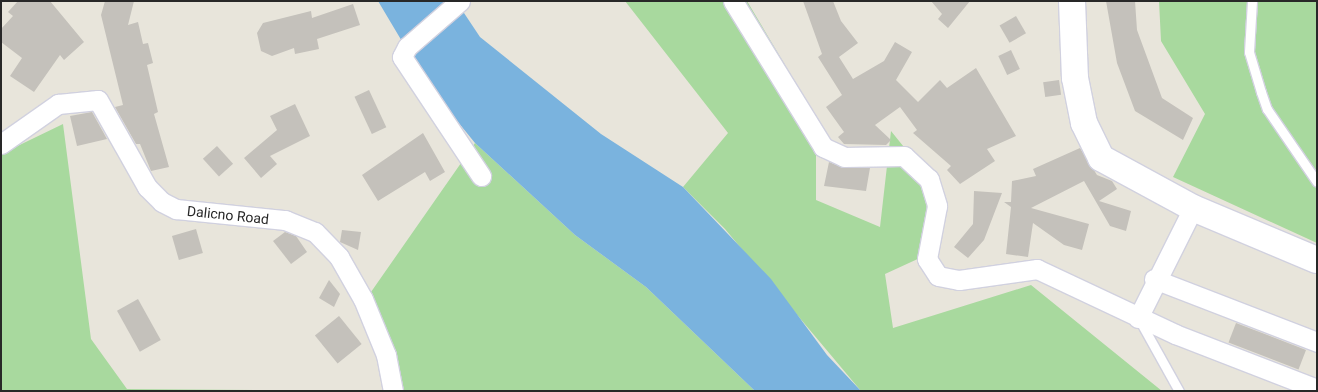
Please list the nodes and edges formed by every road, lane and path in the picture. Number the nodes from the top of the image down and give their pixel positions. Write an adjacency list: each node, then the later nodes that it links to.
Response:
1 (733, 1): 11 (street)
2 (1072, 1): 8 (main road)
3 (1252, 1): 7 (lane)
4 (458, 4): 6 (street)
5 (1, 144): 14 (street, Dalicno Road)
6 (480, 176)
7 (1317, 182)
8 (1192, 208): 9 (main road); 10 (street)
9 (1317, 260)
10 (1154, 279): 11 (street); 12 (street)
11 (1138, 318): 13 (street); 15 (lane)
12 (1317, 342)
13 (1317, 389)
14 (394, 391)
15 (1179, 391)

